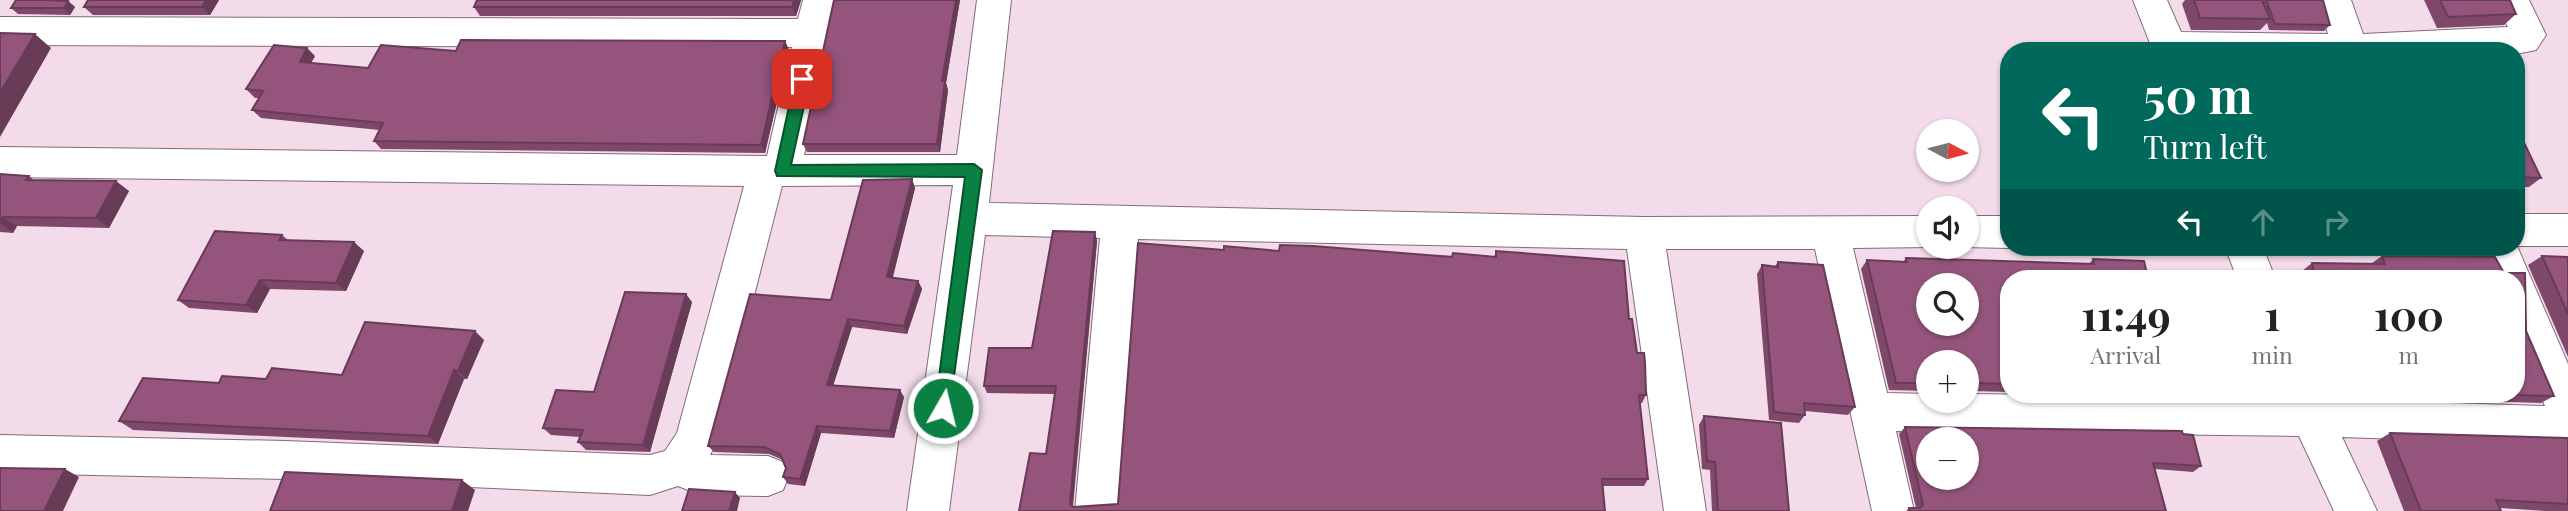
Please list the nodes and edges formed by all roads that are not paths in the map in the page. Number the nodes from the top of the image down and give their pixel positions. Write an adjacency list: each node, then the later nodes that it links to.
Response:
1 (231, 0): 8 (street)
2 (994, 0): 13 (street)
3 (2150, 0): 9 (street)
4 (2334, 0): 10 (street)
5 (2512, 0): 11 (street)
6 (816, 16): 8 (street); 14 (street)
7 (0, 31): 8 (street)
8 (215, 32)
9 (2168, 42)
10 (2348, 42)
11 (2480, 42)
12 (0, 162): 14 (street)
13 (974, 170): 14 (street); 15 (street)
14 (775, 171): 30 (street)
15 (968, 219): 16 (street); 32 (street)
16 (1120, 222): 23 (street); 33 (street)
17 (2525, 230): 18 (street)
18 (2568, 230)
19 (1830, 232): 20 (street); 23 (street); 27 (street)
20 (1916, 232)
21 (1979, 232): 22 (street)
22 (2000, 232)
23 (1644, 233): 34 (street)
24 (2525, 311): 26 (street)
25 (2306, 406): 27 (street); 28 (street); 36 (street)
26 (2568, 411)
27 (1869, 412): 35 (street)
28 (2568, 426)
29 (0, 454): 30 (street)
30 (679, 466): 31 (street)
31 (768, 476)
32 (928, 511)
33 (1096, 511)
34 (1685, 511)
35 (1893, 511)
36 (2357, 511)

